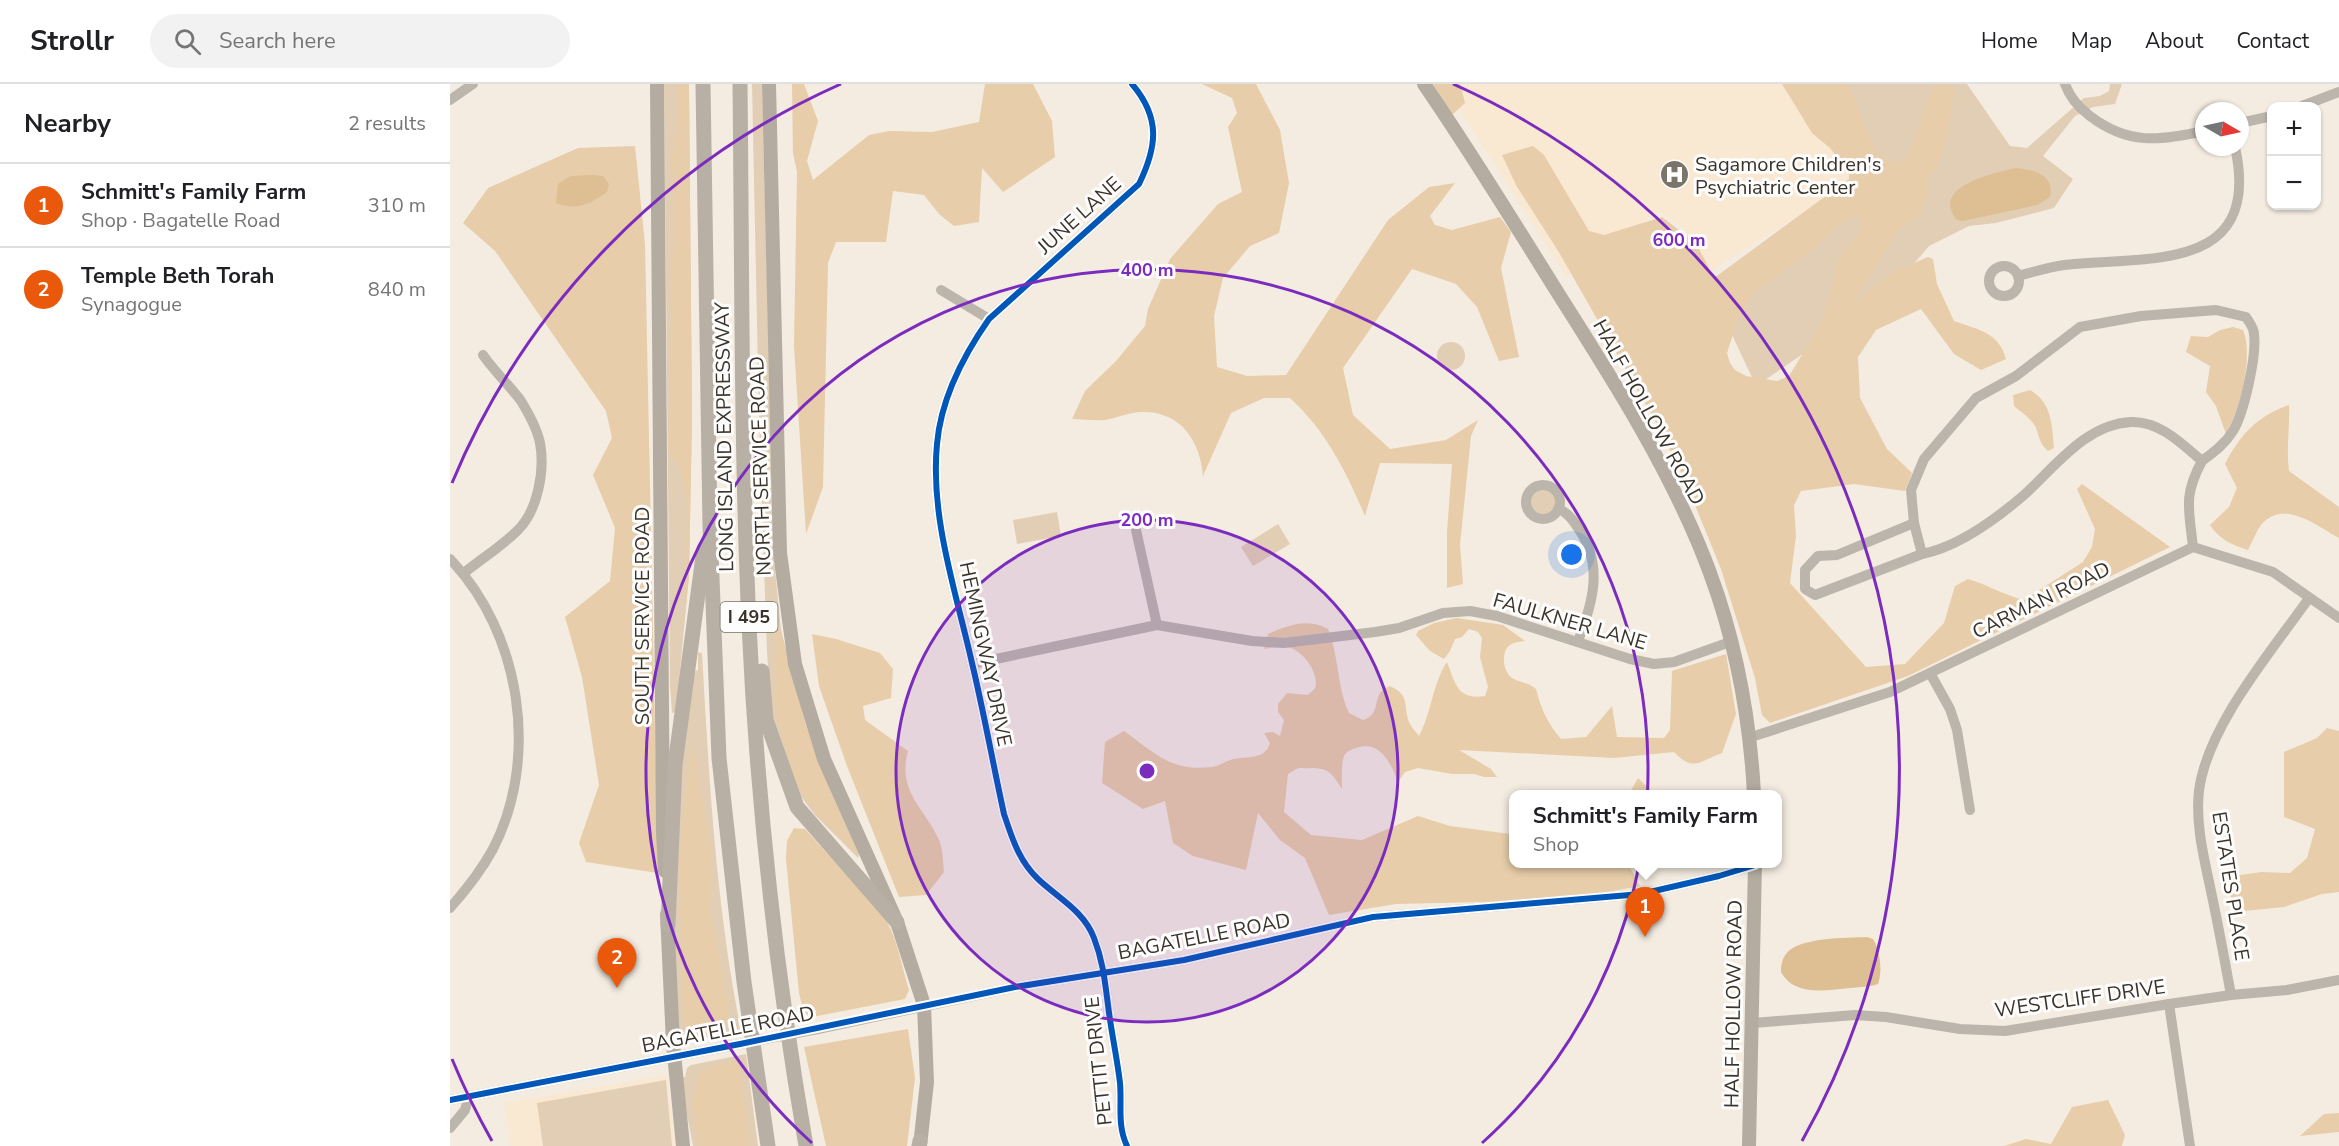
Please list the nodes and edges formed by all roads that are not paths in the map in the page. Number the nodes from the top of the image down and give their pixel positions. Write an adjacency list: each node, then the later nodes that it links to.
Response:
1 (473, 84): 10 (street)
2 (657, 84): 44 (main road, SOUTH SERVICE ROAD)
3 (702, 84): 24 (highway, LONG ISLAND EXPRESSWAY / I 495)
4 (740, 84): 21 (highway, LONG ISLAND EXPRESSWAY / I 495)
5 (769, 84): 43 (main road, NORTH SERVICE ROAD)
6 (1132, 84): 18 (street, JUNE LANE)
7 (1424, 84): 34 (main road, HALF HOLLOW ROAD)
8 (2065, 84): 14 (street)
9 (2339, 92): 11 (street)
10 (450, 100)
11 (2313, 102)
12 (2267, 118): 13 (street)
13 (2249, 121)
14 (2195, 132)
15 (2237, 156): 16 (street)
16 (2019, 276)
17 (941, 290): 18 (street)
18 (989, 319): 35 (street, HEMINGWAY DRIVE)
19 (483, 355): 29 (street)
20 (2202, 460): 23 (street); 26 (street); 27 (street)
21 (745, 502): 43 (highway); 58 (highway, LONG ISLAND EXPRESSWAY / I 495)
22 (1559, 509): 33 (street)
23 (1914, 523): 27 (street); 27 (street)
24 (710, 526): 44 (highway); 57 (highway, LONG ISLAND EXPRESSWAY / I 495)
25 (1136, 530): 32 (street)
26 (2193, 547): 30 (street); 36 (street, CARMAN ROAD)
27 (1922, 554)
28 (450, 559): 29 (street)
29 (464, 573): 42 (street)
30 (2309, 598): 31 (street); 47 (street, ESTATES PLACE)
31 (2339, 618)
32 (1157, 625): 33 (street, FAULKNER LANE); 35 (street, FAULKNER LANE)
33 (1578, 640): 34 (street, FAULKNER LANE)
34 (1730, 642): 37 (main road, HALF HOLLOW ROAD)
35 (972, 664): 45 (street, HEMINGWAY DRIVE)
36 (1930, 673): 37 (street, CARMAN ROAD); 39 (street)
37 (1748, 738): 38 (main road, HALF HOLLOW ROAD)
38 (1753, 790)
39 (1970, 810)
40 (1743, 868): 45 (street, BAGATELLE ROAD)
41 (1755, 868): 50 (main road, HALF HOLLOW ROAD)
42 (450, 908)
43 (897, 922): 49 (main road, NORTH SERVICE ROAD)
44 (668, 925): 51 (main road, SOUTH SERVICE ROAD)
45 (1105, 972): 49 (street, BAGATELLE ROAD); 59 (street, PETTIT DRIVE)
46 (2339, 980): 47 (street, WESTCLIFF DRIVE)
47 (2231, 995): 48 (street, WESTCLIFF DRIVE)
48 (2169, 1004): 50 (street, WESTCLIFF DRIVE); 61 (street)
49 (924, 1005): 51 (street, BAGATELLE ROAD, bridge); 55 (main road, NORTH SERVICE ROAD)
50 (1753, 1023): 60 (main road, HALF HOLLOW ROAD)
51 (674, 1056): 52 (street, BAGATELLE ROAD); 56 (main road, SOUTH SERVICE ROAD)
52 (469, 1096): 53 (street, BAGATELLE ROAD); 54 (street)
53 (450, 1100)
54 (450, 1128)
55 (920, 1144)
56 (684, 1146)
57 (768, 1146)
58 (806, 1146)
59 (1127, 1146)
60 (1749, 1146)
61 (2190, 1146)

